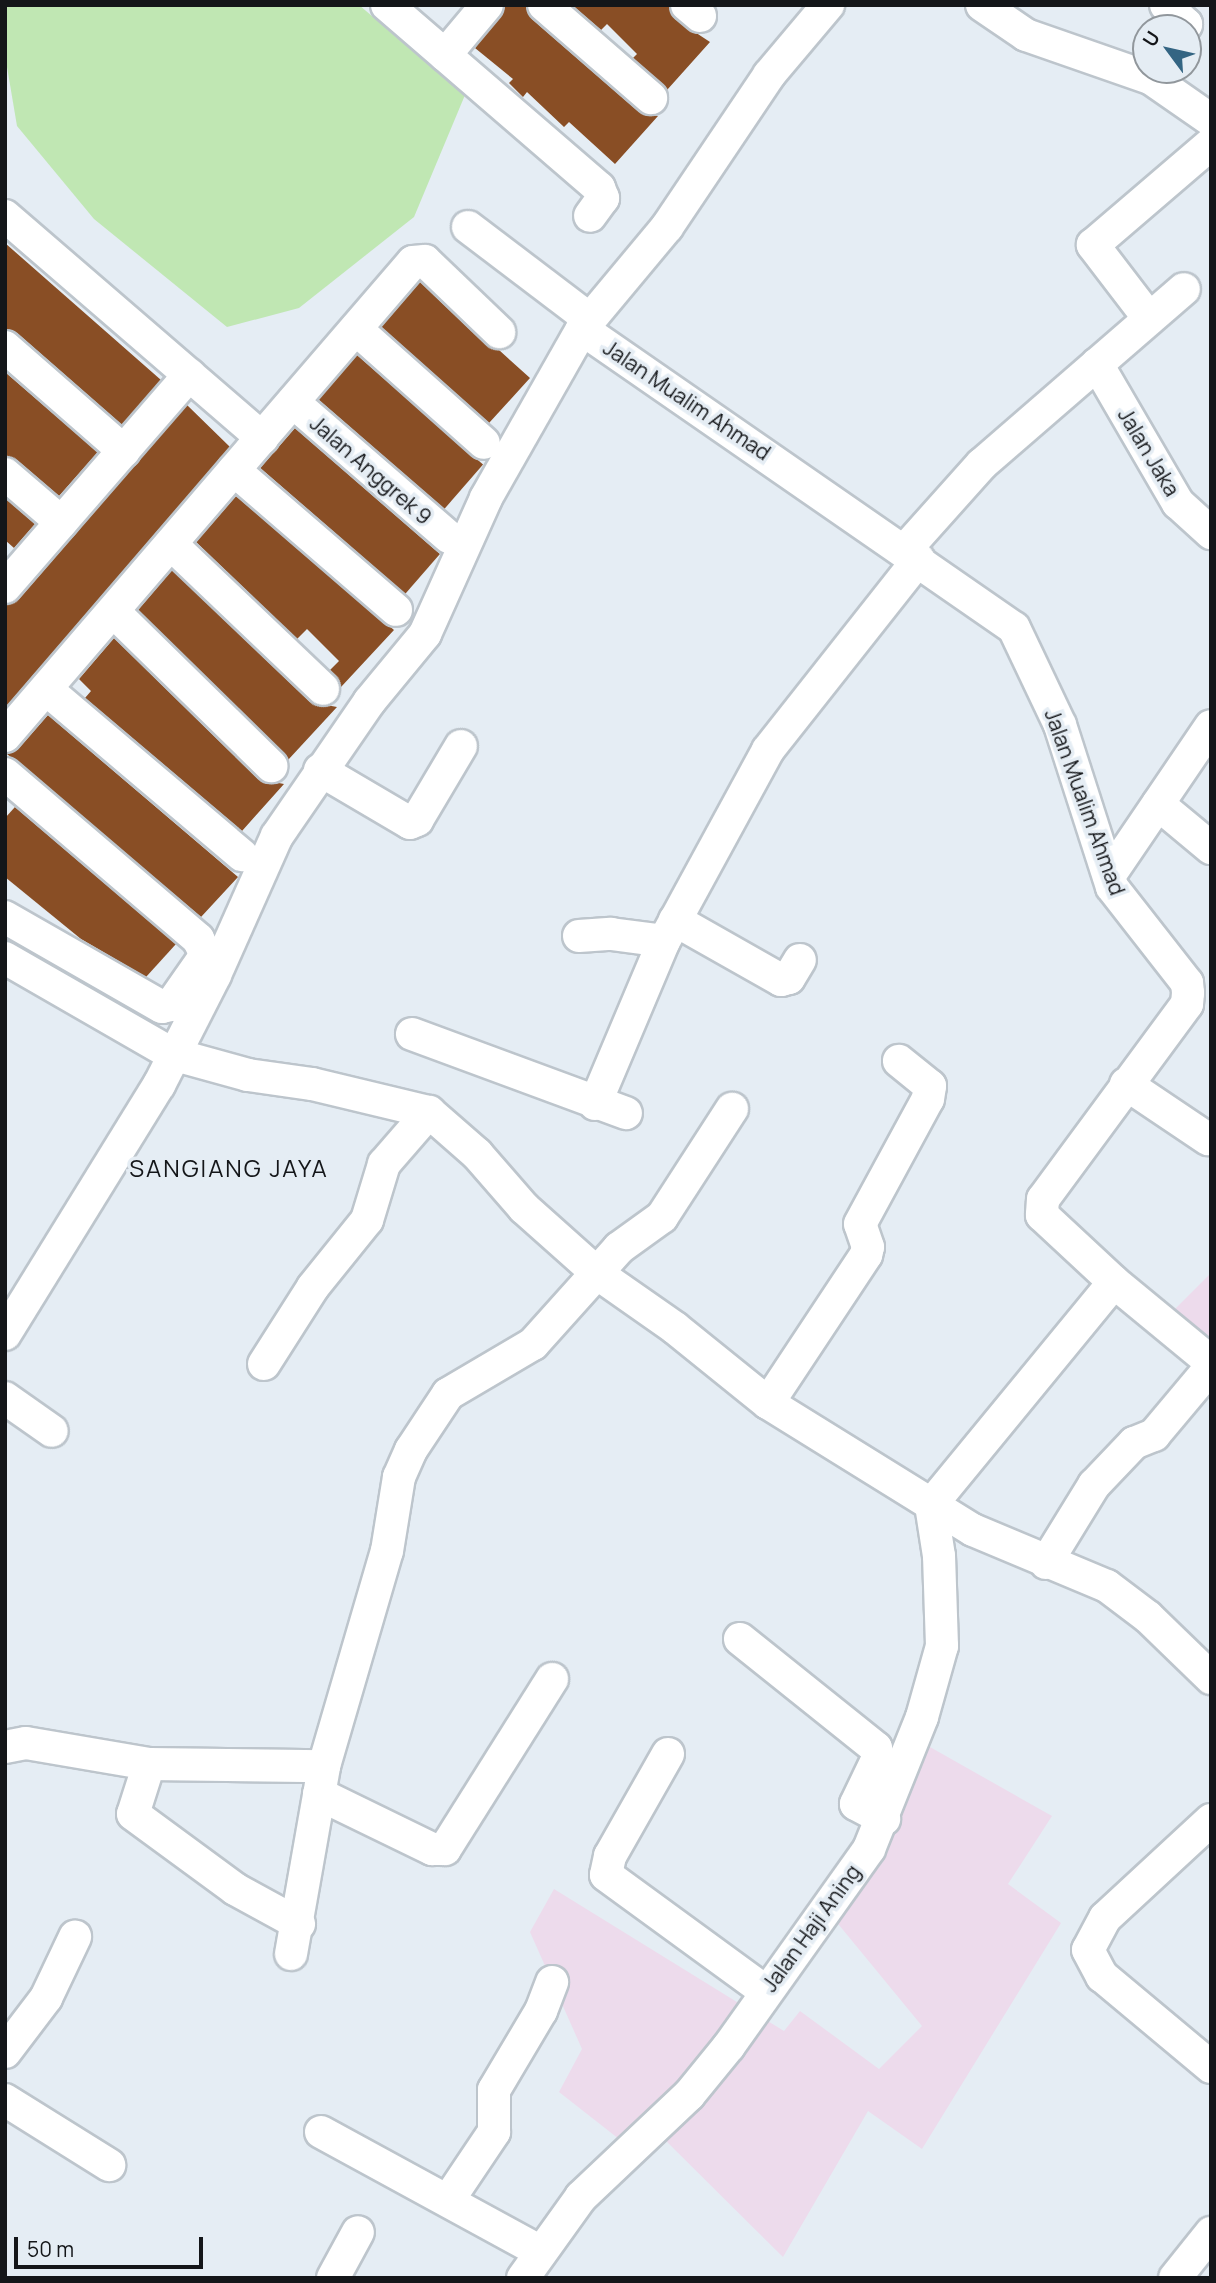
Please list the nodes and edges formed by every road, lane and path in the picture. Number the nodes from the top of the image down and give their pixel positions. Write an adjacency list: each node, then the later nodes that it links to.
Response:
1 (387, 5): 6 (street)
2 (487, 5): 6 (street)
3 (544, 5): 9 (street)
4 (828, 5): 17 (street)
5 (982, 5): 7 (street)
6 (445, 55): 13 (street)
7 (1132, 67)
8 (1167, 84): 10 (street)
9 (651, 97)
10 (1211, 120)
11 (1211, 144): 16 (street)
12 (5, 216): 22 (street)
13 (590, 216)
14 (468, 226): 17 (street, Jalan Mualim Ahmad)
15 (1184, 289): 16 (street)
16 (1148, 317): 21 (street)
17 (586, 324): 33 (street, Jalan Mualim Ahmad); 43 (street)
18 (356, 329): 19 (street); 23 (street); 25 (street)
19 (499, 332)
20 (5, 347): 26 (street)
21 (1097, 364): 30 (street, Jalan Jaka); 33 (street)
22 (189, 376): 24 (street); 26 (street)
23 (293, 402): 24 (street); 31 (street, Jalan Anggrek 9)
24 (262, 438): 27 (street)
25 (484, 443)
26 (124, 451): 29 (street)
27 (234, 470): 32 (street); 35 (street)
28 (5, 474): 29 (street)
29 (61, 522): 34 (street)
30 (1211, 533)
31 (449, 537)
32 (171, 544): 36 (street); 38 (street)
33 (912, 554): 48 (street, Jalan Mualim Ahmad); 50 (street)
34 (5, 587)
35 (396, 610)
36 (114, 613): 37 (street); 42 (street)
37 (46, 689): 40 (street); 47 (street)
38 (323, 689)
39 (1211, 726): 45 (street)
40 (5, 736)
41 (461, 746): 43 (street)
42 (271, 766)
43 (320, 770): 55 (street)
44 (5, 774): 49 (street)
45 (1158, 804): 46 (street); 48 (street)
46 (1211, 848)
47 (242, 855)
48 (1109, 876): 57 (street, Jalan Mualim Ahmad)
49 (5, 917)
50 (669, 931): 51 (street); 53 (street); 58 (street)
51 (579, 936)
52 (5, 958): 55 (street)
53 (800, 960)
54 (412, 1034): 58 (street)
55 (172, 1054): 60 (street); 65 (street)
56 (900, 1061): 69 (street)
57 (1126, 1084): 62 (street); 64 (street, Jalan Mualim Ahmad)
58 (595, 1104): 61 (street)
59 (732, 1109): 63 (street)
60 (429, 1112): 63 (street); 66 (street)
61 (626, 1113)
62 (1208, 1139)
63 (598, 1274): 69 (street); 79 (street)
64 (1114, 1282): 67 (street, Jalan Mualim Ahmad); 71 (street)
65 (5, 1334)
66 (264, 1364)
67 (1211, 1364): 72 (street)
68 (5, 1398): 70 (street)
69 (768, 1403): 71 (street)
70 (52, 1431)
71 (931, 1505): 72 (street); 80 (street, Jalan Haji Aning)
72 (1046, 1563): 74 (street)
73 (740, 1639): 80 (street)
74 (1211, 1678)
75 (552, 1679): 79 (street)
76 (5, 1747): 78 (street)
77 (668, 1754): 86 (street)
78 (149, 1764): 79 (street); 82 (street)
79 (322, 1780): 82 (street)
80 (884, 1819): 86 (street, Jalan Haji Aning)
81 (1211, 1821): 88 (street)
82 (299, 1924): 84 (street)
83 (75, 1937): 87 (street)
84 (291, 1954)
85 (552, 1982): 92 (street)
86 (765, 1992): 95 (street, Jalan Haji Aning)
87 (5, 2052)
88 (1211, 2067)
89 (5, 2100): 91 (street)
90 (321, 2132): 92 (street)
91 (109, 2165)
92 (449, 2199): 95 (street)
93 (358, 2231): 96 (street)
94 (1211, 2233): 98 (street)
95 (539, 2251): 97 (street, Jalan Haji Aning)
96 (333, 2278)
97 (523, 2278)
98 (1175, 2278)

